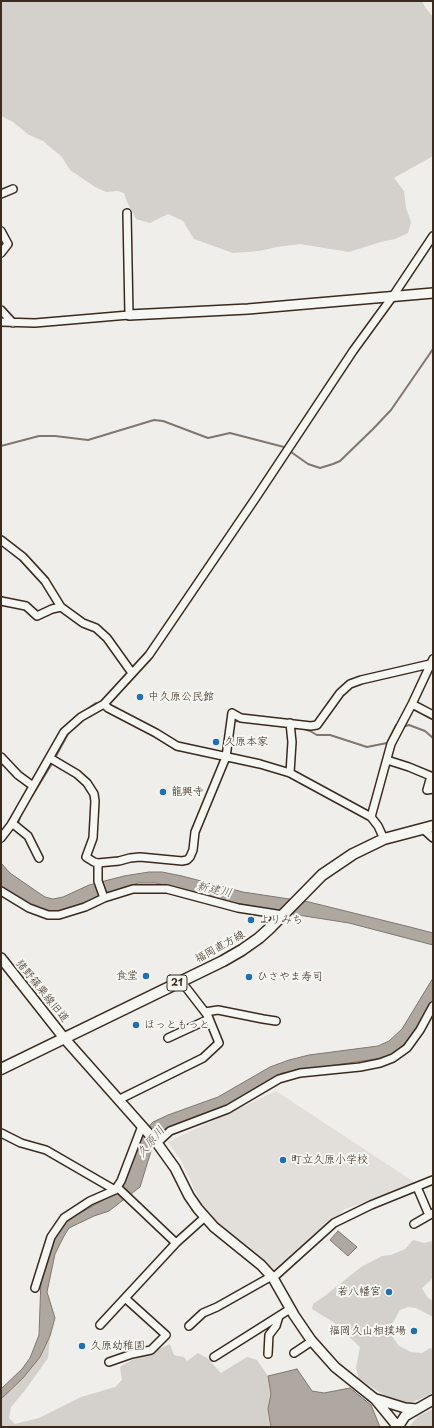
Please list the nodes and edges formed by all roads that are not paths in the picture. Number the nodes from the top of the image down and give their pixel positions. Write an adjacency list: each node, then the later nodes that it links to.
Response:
1 (13, 189): 2 (street)
2 (1, 194)
3 (127, 213): 10 (street)
4 (1, 231): 6 (street)
5 (433, 236): 8 (street)
6 (1, 253)
7 (433, 293): 8 (street)
8 (393, 296): 10 (street); 17 (street)
9 (1, 310): 12 (street)
10 (129, 315): 12 (street)
11 (1, 322): 12 (street)
12 (13, 323)
13 (1, 540): 15 (street)
14 (1, 601): 15 (street)
15 (61, 607): 17 (street)
16 (431, 661): 19 (street); 21 (street)
17 (132, 672): 18 (street)
18 (104, 704): 23 (street); 24 (street)
19 (412, 704): 20 (street); 25 (street)
20 (433, 715)
21 (290, 723): 23 (street); 26 (street)
22 (1, 757): 28 (street)
23 (226, 757): 26 (street); 37 (street)
24 (50, 758): 28 (street); 37 (street)
25 (387, 760): 27 (street); 30 (street)
26 (290, 773): 30 (street)
27 (432, 776): 29 (street)
28 (33, 786): 31 (street)
29 (433, 789)
30 (370, 816): 35 (street)
31 (12, 823): 33 (street); 36 (street)
32 (428, 827): 34 (street); 35 (main road, 福岡直方線 / 21)
33 (1, 838)
34 (433, 838)
35 (384, 839): 40 (main road, 福岡直方線 / 21)
36 (39, 858)
37 (98, 863): 39 (street)
38 (1, 891): 39 (street)
39 (104, 898): 40 (street)
40 (283, 915): 42 (main road, 福岡直方線 / 21)
41 (1, 958): 47 (street, 猪野篠栗線旧道)
42 (181, 981): 44 (street); 47 (main road, 福岡直方線 / 21)
43 (433, 1006): 53 (street)
44 (205, 1012): 45 (street); 46 (street)
45 (209, 1019): 48 (street); 50 (street)
46 (276, 1021)
47 (64, 1038): 49 (main road, 福岡直方線 / 21); 50 (street, 猪野篠栗線旧道)
48 (168, 1038)
49 (1, 1069)
50 (118, 1100): 51 (street, 猪野篠栗線旧道)
51 (143, 1128): 53 (street, 猪野篠栗線旧道); 56 (street)
52 (1, 1133): 56 (street)
53 (157, 1143): 58 (street, 猪野篠栗線旧道)
54 (433, 1180): 55 (street)
55 (417, 1187): 57 (street); 61 (street)
56 (116, 1188): 60 (street); 62 (street)
57 (431, 1214): 59 (street)
58 (205, 1217): 60 (street); 61 (street, 猪野篠栗線旧道)
59 (414, 1224)
60 (176, 1244): 63 (street)
61 (273, 1277): 64 (street, 猪野篠栗線旧道); 67 (street)
62 (35, 1288)
63 (125, 1298): 66 (street); 72 (street)
64 (290, 1309): 65 (street); 68 (street, 猪野篠栗線旧道)
65 (279, 1316): 69 (street); 71 (street)
66 (100, 1325)
67 (189, 1326)
68 (312, 1341): 70 (street); 73 (street, 猪野篠栗線旧道)
69 (268, 1354)
70 (294, 1354)
71 (214, 1357)
72 (109, 1362)
73 (375, 1399): 75 (street); 76 (street)
74 (433, 1400): 75 (street)
75 (417, 1409): 76 (street)
76 (398, 1427)

